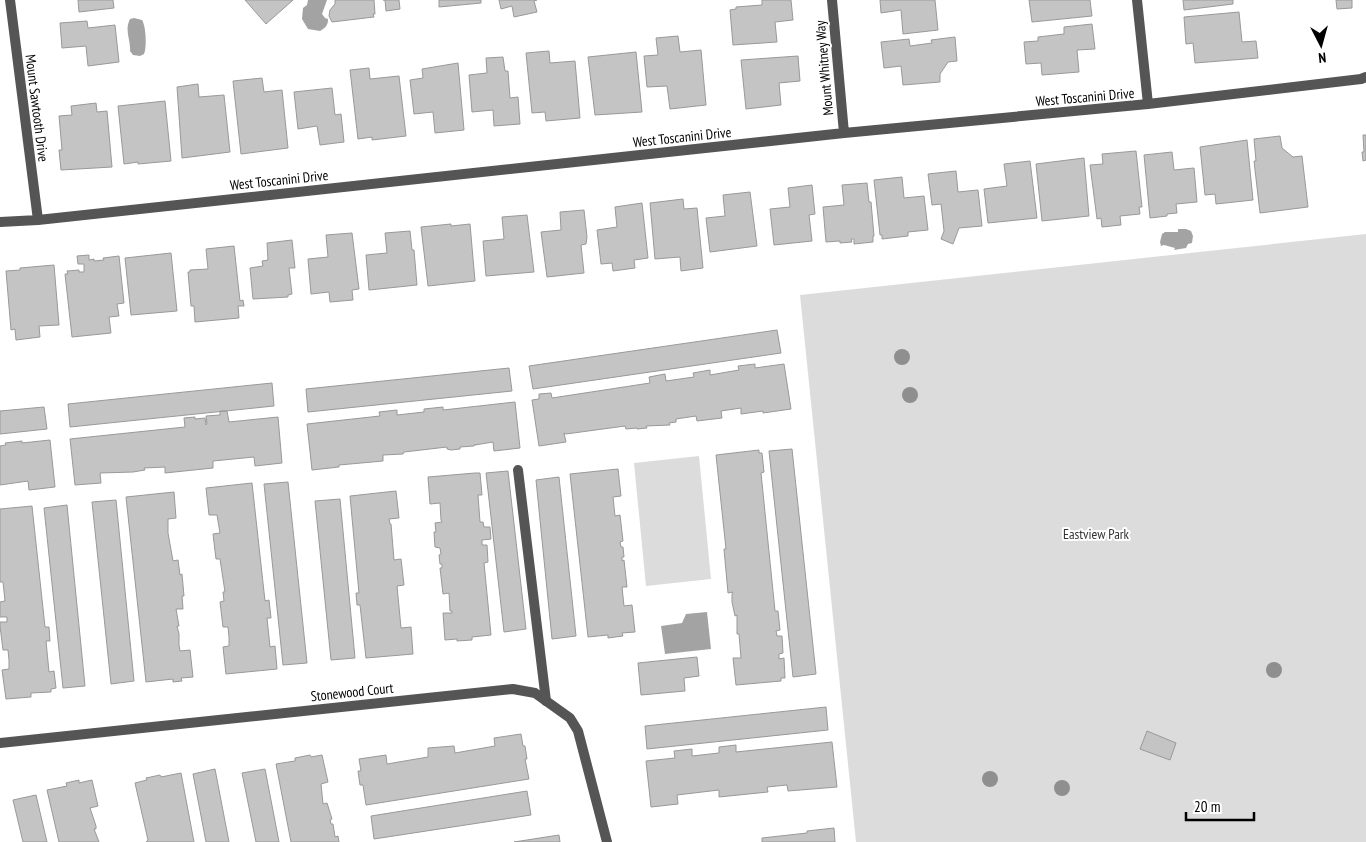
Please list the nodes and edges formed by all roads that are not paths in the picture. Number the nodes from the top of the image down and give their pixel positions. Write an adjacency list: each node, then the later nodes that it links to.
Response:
1 (10, 0): 7 (street, Mount Sawtooth Drive)
2 (832, 0): 6 (street, Mount Whitney Way)
3 (1137, 0): 5 (street)
4 (1366, 77): 5 (street, West Toscanini Drive)
5 (1148, 104): 6 (street, West Toscanini Drive)
6 (844, 133): 7 (street, West Toscanini Drive)
7 (38, 220): 8 (street, West Toscanini Drive)
8 (0, 222)
9 (518, 470): 10 (street)
10 (546, 701): 11 (street, Stonewood Court); 12 (street, Stonewood Court)
11 (0, 743)
12 (607, 842)

